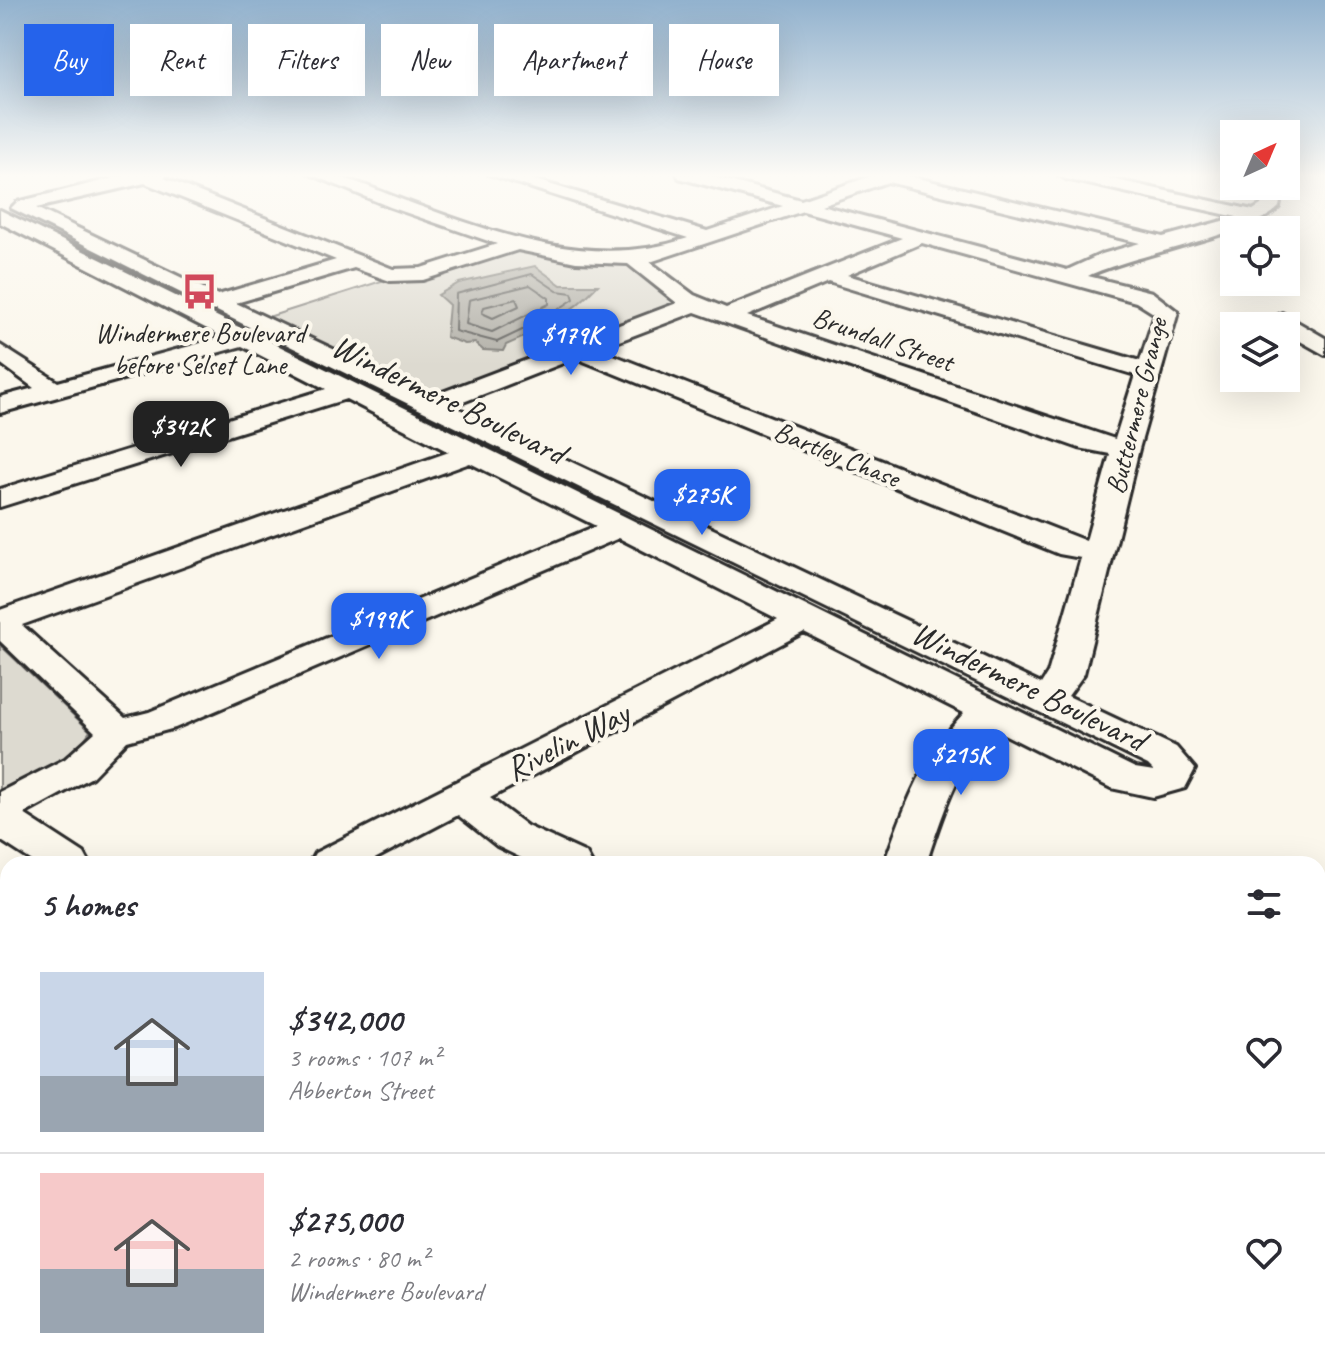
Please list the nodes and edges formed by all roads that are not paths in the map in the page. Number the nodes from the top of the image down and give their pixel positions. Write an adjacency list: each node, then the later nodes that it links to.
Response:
1 (69, 238): 20 (street, Windermere Boulevard)
2 (75, 238): 16 (street, Windermere Boulevard)
3 (300, 238): 13 (street)
4 (505, 238): 10 (street)
5 (708, 238): 12 (street)
6 (919, 238): 14 (street)
7 (924, 238): 15 (street, Buttermere Grange)
8 (1141, 238): 11 (street)
9 (1180, 238): 11 (street)
10 (519, 243): 12 (street); 13 (street)
11 (1162, 243): 15 (street)
12 (635, 260): 17 (street, Brundall Street)
13 (356, 261): 16 (street)
14 (826, 275): 18 (street); 24 (street)
15 (1069, 277): 24 (street, Buttermere Grange)
16 (214, 303): 20 (street, Windermere Boulevard)
17 (695, 304): 18 (street, Brundall Street); 22 (street)
18 (727, 316): 30 (street, Brundall Street)
19 (1311, 317): 21 (street)
20 (251, 332): 25 (street); 26 (street, Windermere Boulevard); 29 (street, Windermere Boulevard)
21 (1325, 348)
22 (576, 349): 29 (street); 34 (street, Bartley Chase)
23 (0, 352): 25 (street)
24 (1148, 370): 30 (street, Buttermere Grange)
25 (48, 387): 27 (street); 28 (street)
26 (347, 391): 31 (street, Windermere Boulevard); 32 (street)
27 (0, 396)
28 (0, 405)
29 (431, 405): 37 (street, Windermere Boulevard)
30 (1125, 449): 34 (street, Buttermere Grange)
31 (471, 453): 33 (street, Windermere Boulevard); 36 (street)
32 (0, 498)
33 (620, 527): 35 (street, Windermere Boulevard); 39 (street)
34 (1099, 553): 37 (street, Buttermere Grange)
35 (804, 619): 38 (street, Windermere Boulevard); 40 (street, Rivelin Way)
36 (0, 622): 39 (street)
37 (1047, 701): 38 (street, Windermere Boulevard)
38 (988, 710): 45 (street)
39 (114, 733): 41 (street)
40 (461, 796): 43 (street, Rivelin Way); 44 (street)
41 (0, 810): 42 (street)
42 (56, 856)
43 (345, 856)
44 (554, 856)
45 (908, 856)

